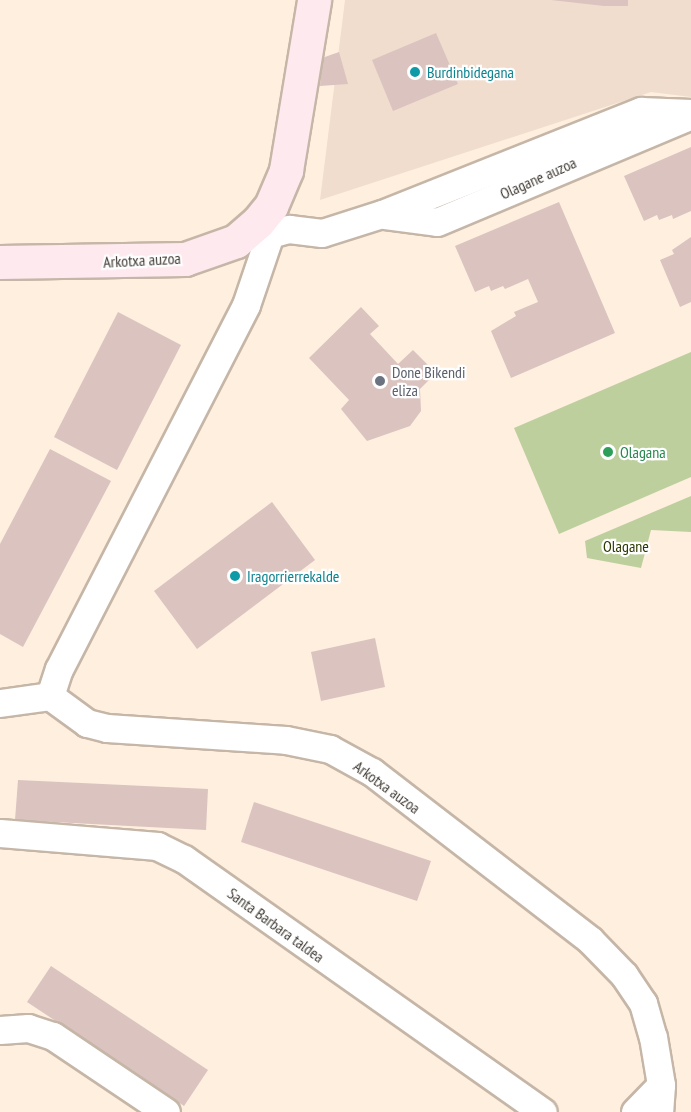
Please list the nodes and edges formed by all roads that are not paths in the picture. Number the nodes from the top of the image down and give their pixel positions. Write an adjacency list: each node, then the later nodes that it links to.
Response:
1 (314, 0): 3 (street, Arkotxa auzoa)
2 (691, 114): 3 (street)
3 (264, 228): 4 (street, Arkotxa auzoa); 5 (street)
4 (0, 262)
5 (50, 696): 6 (street); 9 (street, Arkotxa auzoa)
6 (0, 703)
7 (0, 833): 10 (street, Santa Barbara taldea)
8 (0, 1030): 11 (street)
9 (661, 1085): 12 (street); 13 (street)
10 (532, 1105)
11 (166, 1112)
12 (635, 1112)
13 (659, 1112)

